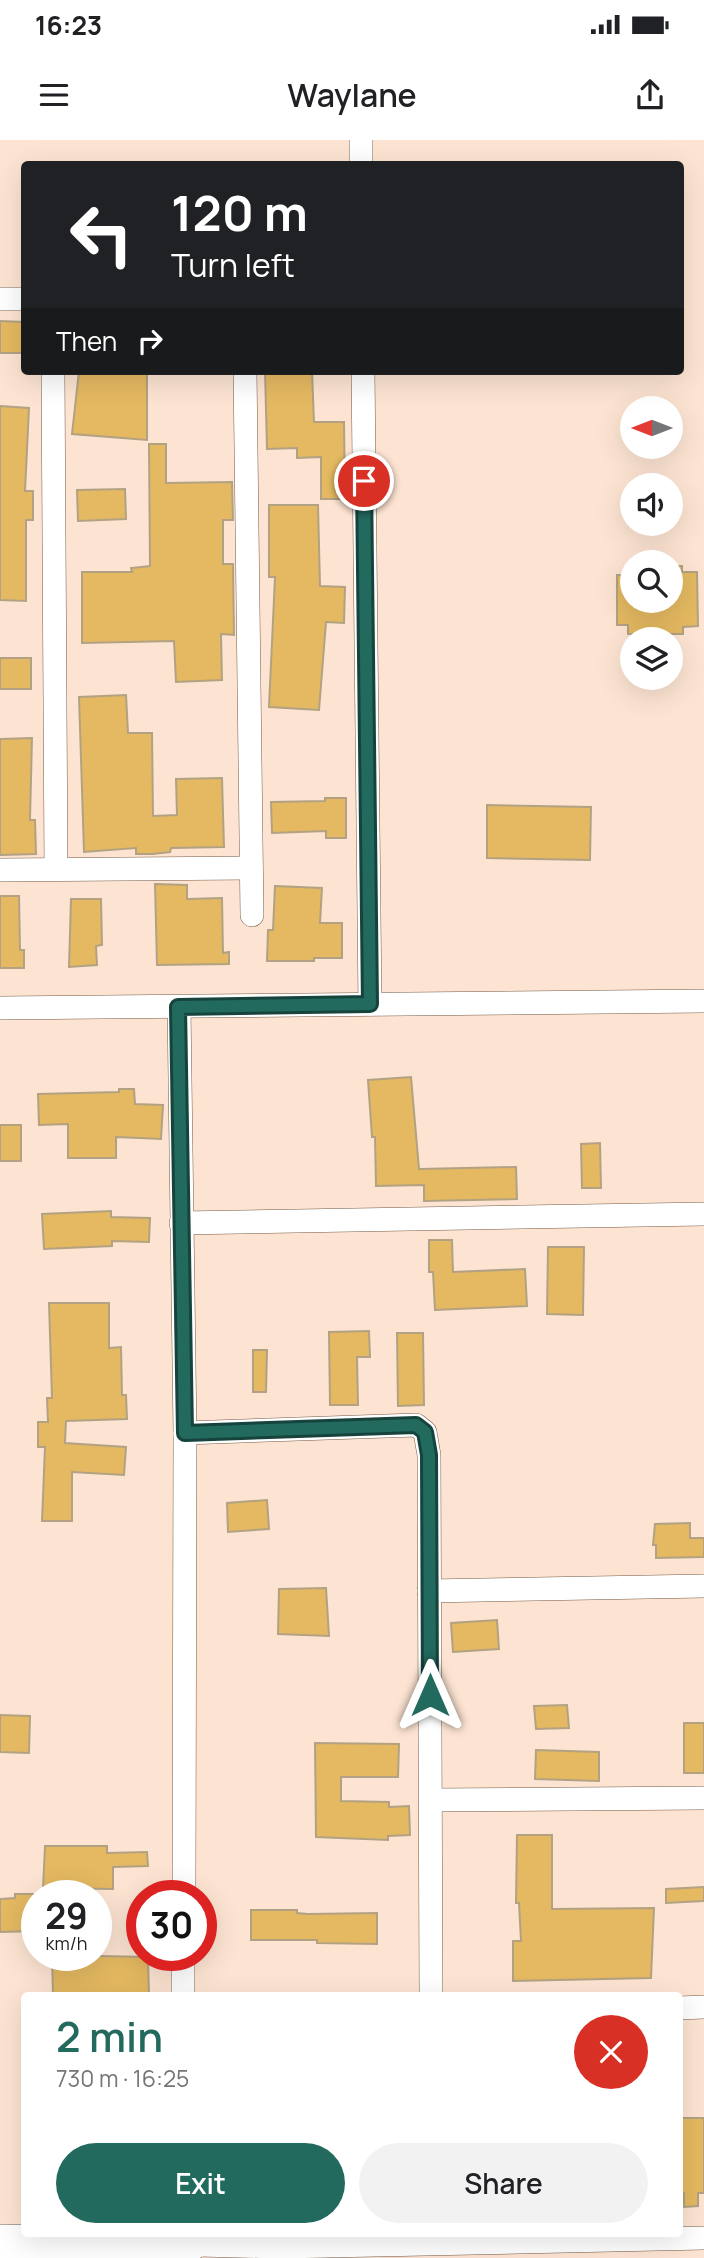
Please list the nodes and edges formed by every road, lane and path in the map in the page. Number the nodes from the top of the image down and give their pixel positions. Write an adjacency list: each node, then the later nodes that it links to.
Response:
1 (361, 140): 2 (street)
2 (361, 161)
3 (0, 299): 4 (street)
4 (21, 299)
5 (53, 375): 9 (street)
6 (245, 375): 8 (street)
7 (363, 375): 13 (street)
8 (251, 868): 9 (street); 11 (street)
9 (56, 869): 10 (street)
10 (0, 870)
11 (252, 915)
12 (704, 1002): 13 (street)
13 (370, 1004): 14 (street)
14 (178, 1007): 15 (street); 17 (street)
15 (0, 1008)
16 (704, 1214): 17 (street)
17 (181, 1223): 18 (street)
18 (185, 1433): 20 (street); 23 (street)
19 (704, 1586): 20 (street)
20 (429, 1591): 22 (street)
21 (704, 1798): 22 (street)
22 (431, 1800): 26 (street)
23 (184, 1880)
24 (183, 1971): 25 (street)
25 (183, 1992)
26 (431, 1992)
27 (704, 2007): 28 (street)
28 (683, 2008)
29 (0, 2236): 30 (street)
30 (21, 2237)
31 (27, 2237): 34 (street)
32 (433, 2238): 33 (street); 34 (street)
33 (704, 2238)
34 (187, 2243): 35 (street)
35 (0, 2257)

